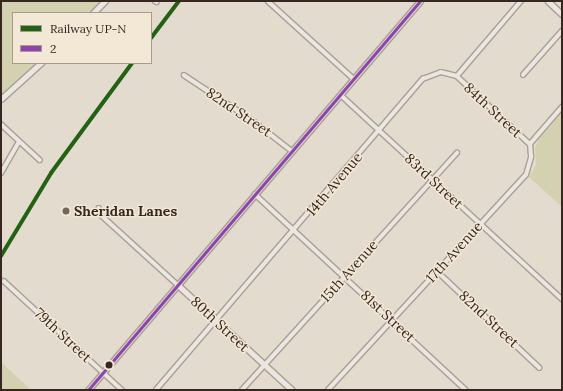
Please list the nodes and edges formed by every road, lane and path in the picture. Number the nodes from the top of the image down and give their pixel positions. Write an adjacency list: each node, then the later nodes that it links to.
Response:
1 (105, 1): 6 (street)
2 (268, 1): 13 (street)
3 (420, 1): 13 (main road)
4 (521, 1): 12 (street)
5 (548, 1): 7 (street)
6 (94, 12)
7 (562, 14)
8 (562, 31): 11 (street)
9 (40, 64): 15 (street)
10 (184, 75): 21 (street, 82nd Street)
11 (523, 75)
12 (457, 76): 18 (street, 14th Avenue); 20 (street, 84th Street)
13 (354, 79): 14 (main road)
14 (341, 95): 18 (street, 83rd Street); 21 (main road)
15 (1, 99)
16 (562, 107): 20 (street)
17 (1, 124): 19 (street)
18 (380, 130): 25 (street, 83rd Street); 29 (street, 14th Avenue)
19 (19, 142): 23 (street); 24 (street)
20 (530, 144): 28 (street, 17th Avenue)
21 (292, 151): 26 (main road)
22 (457, 153): 25 (street, 15th Avenue)
23 (40, 160)
24 (1, 173)
25 (433, 179): 28 (street, 83rd Street); 31 (street, 15th Avenue)
26 (255, 194): 29 (street, 81st Street); 33 (main road)
27 (99, 208): 33 (street, 80th Street)
28 (480, 223): 30 (street, 17th Avenue); 34 (street, 83rd Street)
29 (295, 230): 31 (street, 81st Street); 35 (street, 14th Avenue)
30 (437, 271): 36 (street, 17th Avenue); 38 (street, 82nd Street)
31 (344, 275): 36 (street, 81st Street); 37 (street, 15th Avenue)
32 (4, 281): 39 (street, 79th Street)
33 (178, 285): 35 (street, 80th Street); 39 (main road)
34 (562, 299)
35 (216, 319): 37 (street, 80th Street); 42 (street, 14th Avenue)
36 (391, 319): 45 (street, 17th Avenue); 46 (street, 81st Street)
37 (264, 364): 43 (street, 15th Avenue); 44 (street, 80th Street)
38 (540, 368)
39 (103, 372): 40 (main road); 41 (street, 79th Street)
40 (88, 390)
41 (122, 390)
42 (156, 390)
43 (242, 390)
44 (292, 390)
45 (328, 390)
46 (466, 390)

